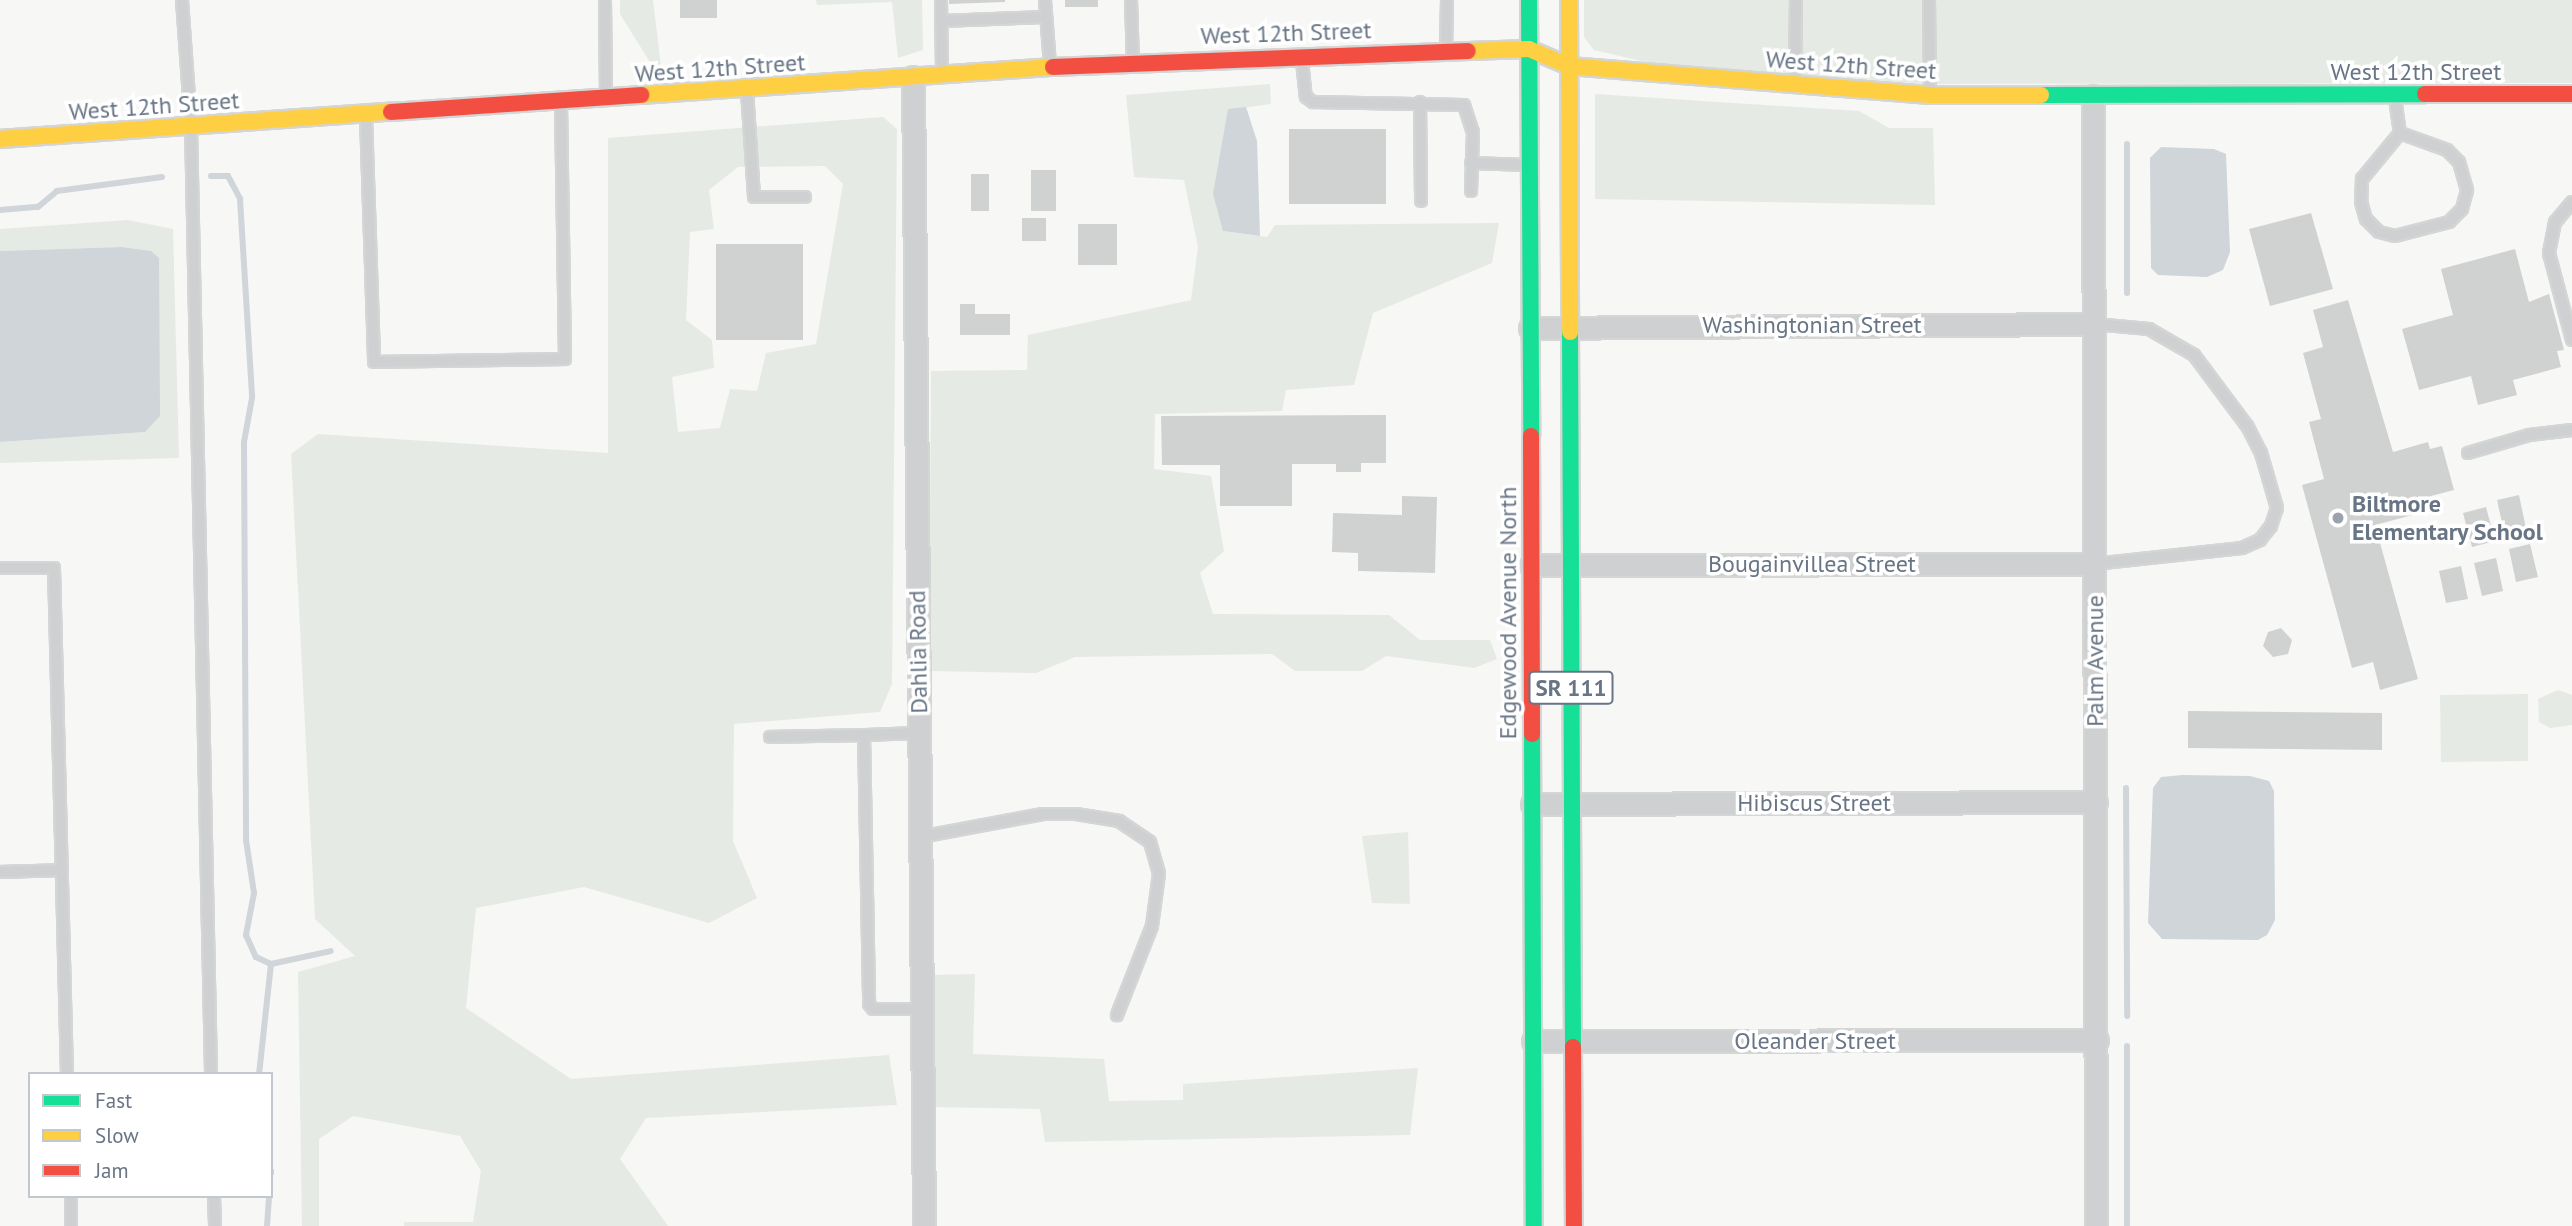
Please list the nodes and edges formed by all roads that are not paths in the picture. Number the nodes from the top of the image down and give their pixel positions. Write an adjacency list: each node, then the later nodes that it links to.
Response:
1 (182, 0): 31 (lane)
2 (605, 0): 27 (lane)
3 (941, 0): 12 (lane)
4 (1045, 0): 11 (lane)
5 (1131, 0): 16 (lane)
6 (1447, 0): 14 (lane)
7 (1529, 0): 13 (street, Edgewood Avenue North / SR 111)
8 (1569, 0): 17 (street, SR 111)
9 (1796, 0): 21 (lane)
10 (1929, 0): 24 (lane)
11 (1045, 17): 12 (lane); 18 (lane)
12 (941, 21): 19 (lane)
13 (1529, 49): 14 (street, West 12th Street); 17 (street, West 12th Street); 35 (street, Edgewood Avenue North / SR 111)
14 (1446, 51): 15 (street, West 12th Street)
15 (1302, 54): 16 (street, West 12th Street); 29 (lane)
16 (1133, 62): 18 (street, West 12th Street)
17 (1569, 66): 21 (street, West 12th Street); 41 (street, SR 111)
18 (1050, 67): 19 (street, West 12th Street)
19 (942, 75): 20 (street, West 12th Street)
20 (913, 77): 22 (street, West 12th Street); 50 (street, Dahlia Road)
21 (1795, 85): 24 (street, West 12th Street)
22 (747, 88): 27 (street, West 12th Street); 37 (lane)
23 (2572, 94): 25 (street, West 12th Street)
24 (1930, 95): 26 (street, West 12th Street)
25 (2395, 95): 26 (street, West 12th Street); 32 (lane)
26 (2093, 96): 40 (street, Palm Avenue)
27 (606, 98): 28 (street, West 12th Street)
28 (561, 102): 30 (street, West 12th Street); 30 (lane)
29 (1420, 102): 34 (lane); 38 (lane)
30 (366, 115): 31 (street, West 12th Street)
31 (191, 126): 33 (street, West 12th Street); 65 (lane)
32 (2399, 133): 32 (lane)
33 (0, 139)
34 (1471, 163): 35 (lane); 36 (lane)
35 (1529, 164): 42 (street, Edgewood Avenue North / SR 111)
36 (1471, 191)
37 (805, 197)
38 (1421, 201)
39 (2572, 202): 43 (lane)
40 (2094, 324): 41 (street, Washingtonian Street); 46 (street, Palm Avenue); 46 (lane)
41 (1570, 327): 42 (street, Washingtonian Street); 48 (street, SR 111)
42 (1530, 328): 47 (street, Edgewood Avenue North / SR 111)
43 (2572, 340)
44 (2572, 430): 45 (lane)
45 (2468, 453)
46 (2094, 564): 48 (street, Bougainvillea Street); 53 (street, Palm Avenue)
47 (1531, 565): 48 (street, Bougainvillea Street); 54 (street, Edgewood Avenue North / SR 111)
48 (1571, 565): 55 (street, SR 111)
49 (0, 568): 57 (lane)
50 (919, 733): 51 (lane); 56 (street, Dahlia Road)
51 (864, 735): 52 (lane); 59 (lane)
52 (770, 737)
53 (2096, 802): 55 (street, Hibiscus Street); 61 (street, Palm Avenue)
54 (1532, 804): 55 (street, Hibiscus Street); 62 (street, Edgewood Avenue North / SR 111)
55 (1572, 804): 63 (street, SR 111)
56 (920, 838): 59 (street, Dahlia Road); 60 (lane)
57 (62, 870): 58 (lane); 64 (lane)
58 (0, 872)
59 (921, 1009): 70 (street, Dahlia Road)
60 (1117, 1015)
61 (2097, 1040): 63 (street, Oleander Street); 73 (street, Palm Avenue)
62 (1533, 1041): 63 (street, Oleander Street); 71 (street, Edgewood Avenue North / SR 111)
63 (1573, 1041): 72 (street, SR 111)
64 (67, 1072)
65 (211, 1072)
66 (71, 1198): 68 (lane)
67 (214, 1198): 69 (lane)
68 (71, 1226)
69 (215, 1226)
70 (923, 1226)
71 (1534, 1226)
72 (1573, 1226)
73 (2096, 1226)

